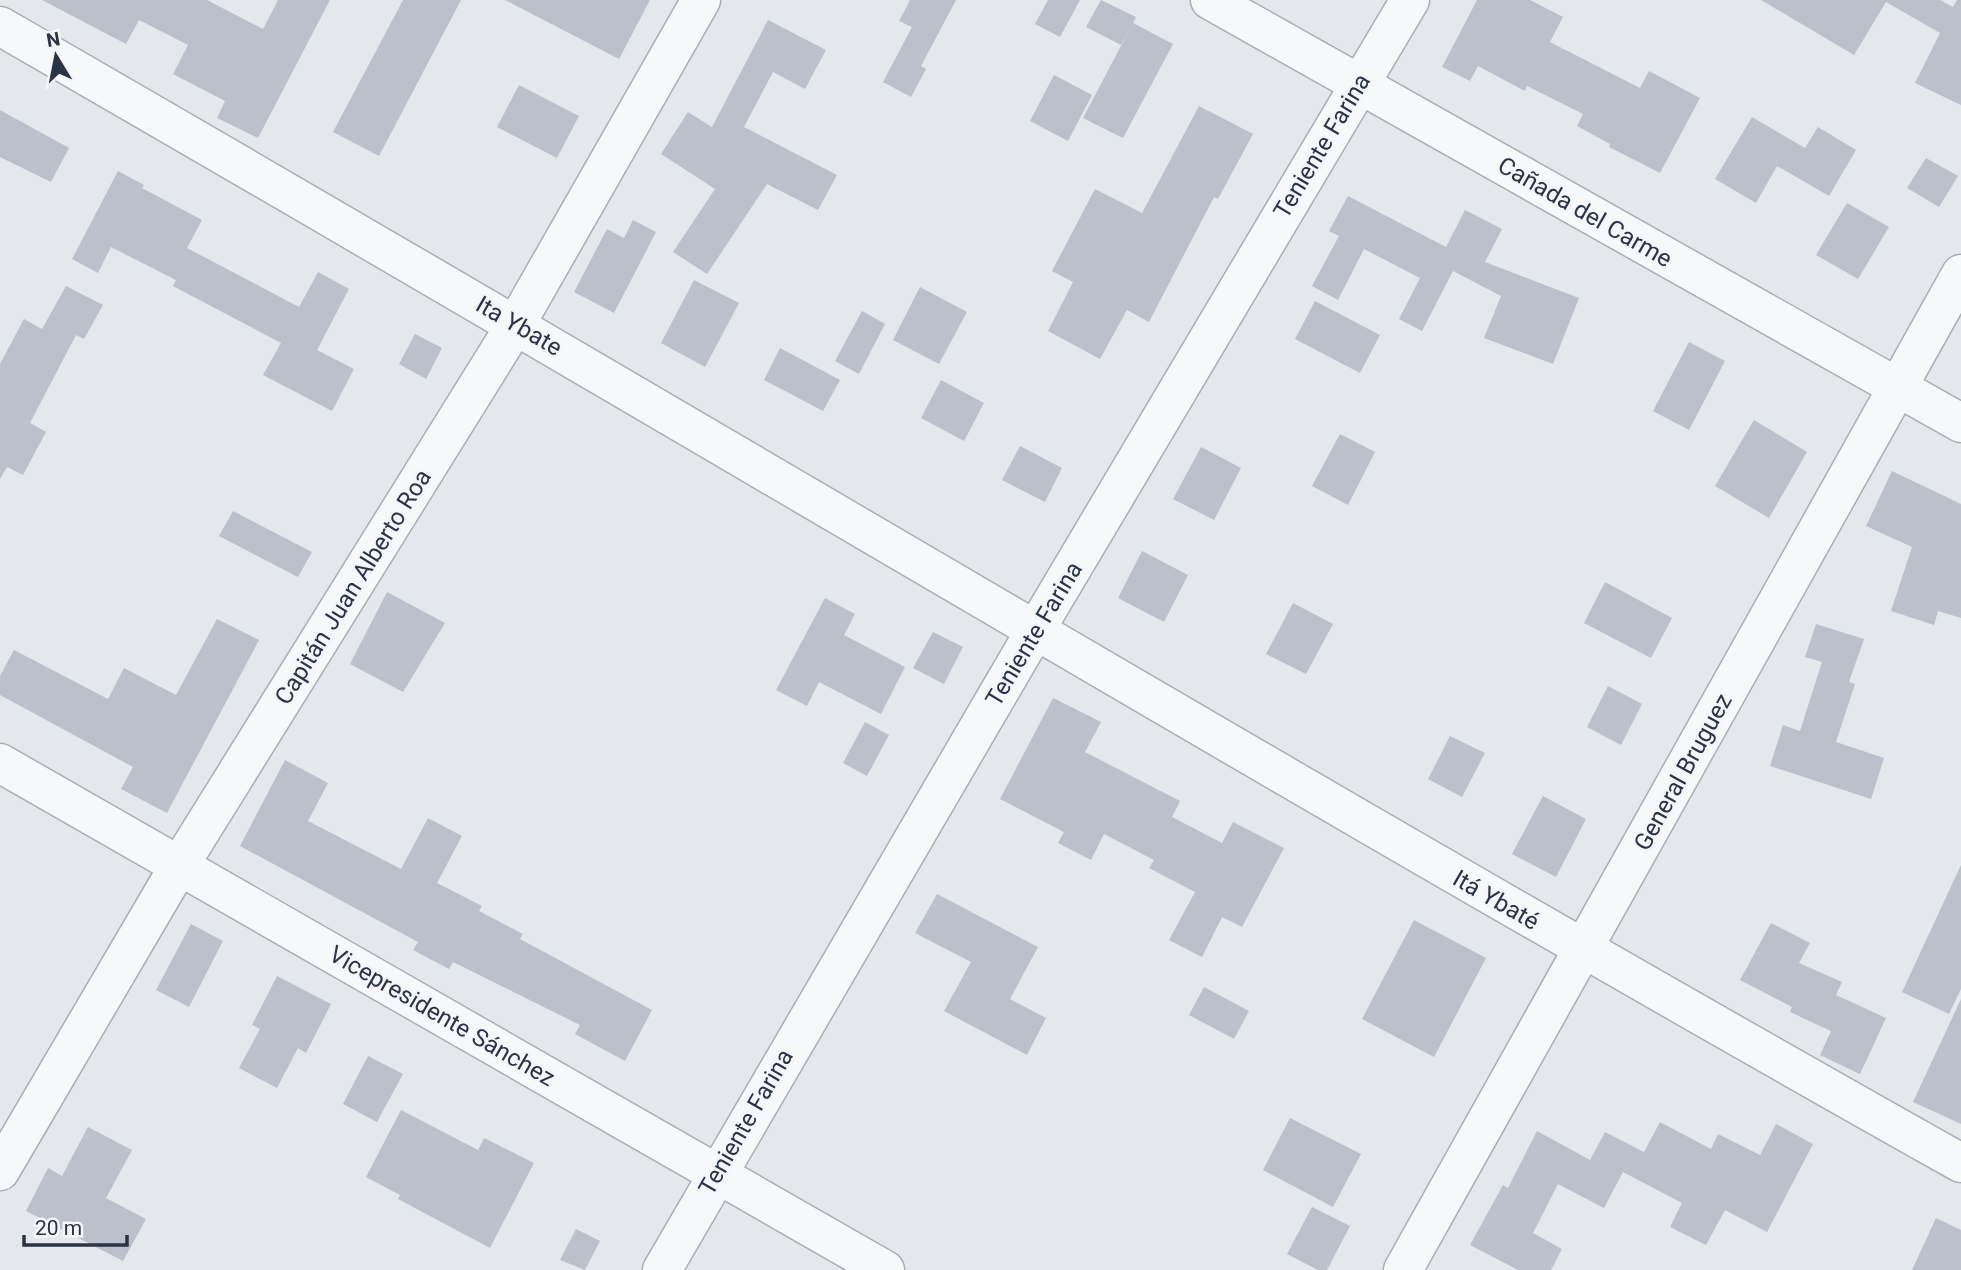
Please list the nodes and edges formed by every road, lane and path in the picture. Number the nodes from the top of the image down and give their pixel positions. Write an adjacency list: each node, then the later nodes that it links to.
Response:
1 (701, 0): 7 (street, Capitán Juan Alberto Roa)
2 (1210, 0): 5 (street, Cañada del Carme)
3 (1410, 0): 5 (street, Teniente Farina)
4 (0, 26): 7 (street, Ita Ybate)
5 (1359, 84): 8 (street, Cañada del Carme); 10 (street, Teniente Farina)
6 (1961, 274): 8 (street, General Bruguez)
7 (516, 324): 10 (street, Ita Ybate); 12 (street, Capitán Juan Alberto Roa)
8 (1898, 390): 9 (street, Cañada del Carme); 13 (street, General Bruguez)
9 (1961, 424)
10 (1036, 629): 13 (street, Itá Ybaté); 16 (street, Teniente Farina)
11 (0, 763): 12 (street, Vicepresidente Sánchez)
12 (179, 866): 15 (street, Capitán Juan Alberto Roa); 16 (street, Vicepresidente Sánchez)
13 (1583, 950): 14 (street, Itá Ybaté); 19 (street, General Bruguez)
14 (1961, 1163)
15 (0, 1171)
16 (716, 1173): 17 (street, Teniente Farina); 18 (street, Vicepresidente Sánchez)
17 (662, 1270)
18 (885, 1270)
19 (1403, 1270)

